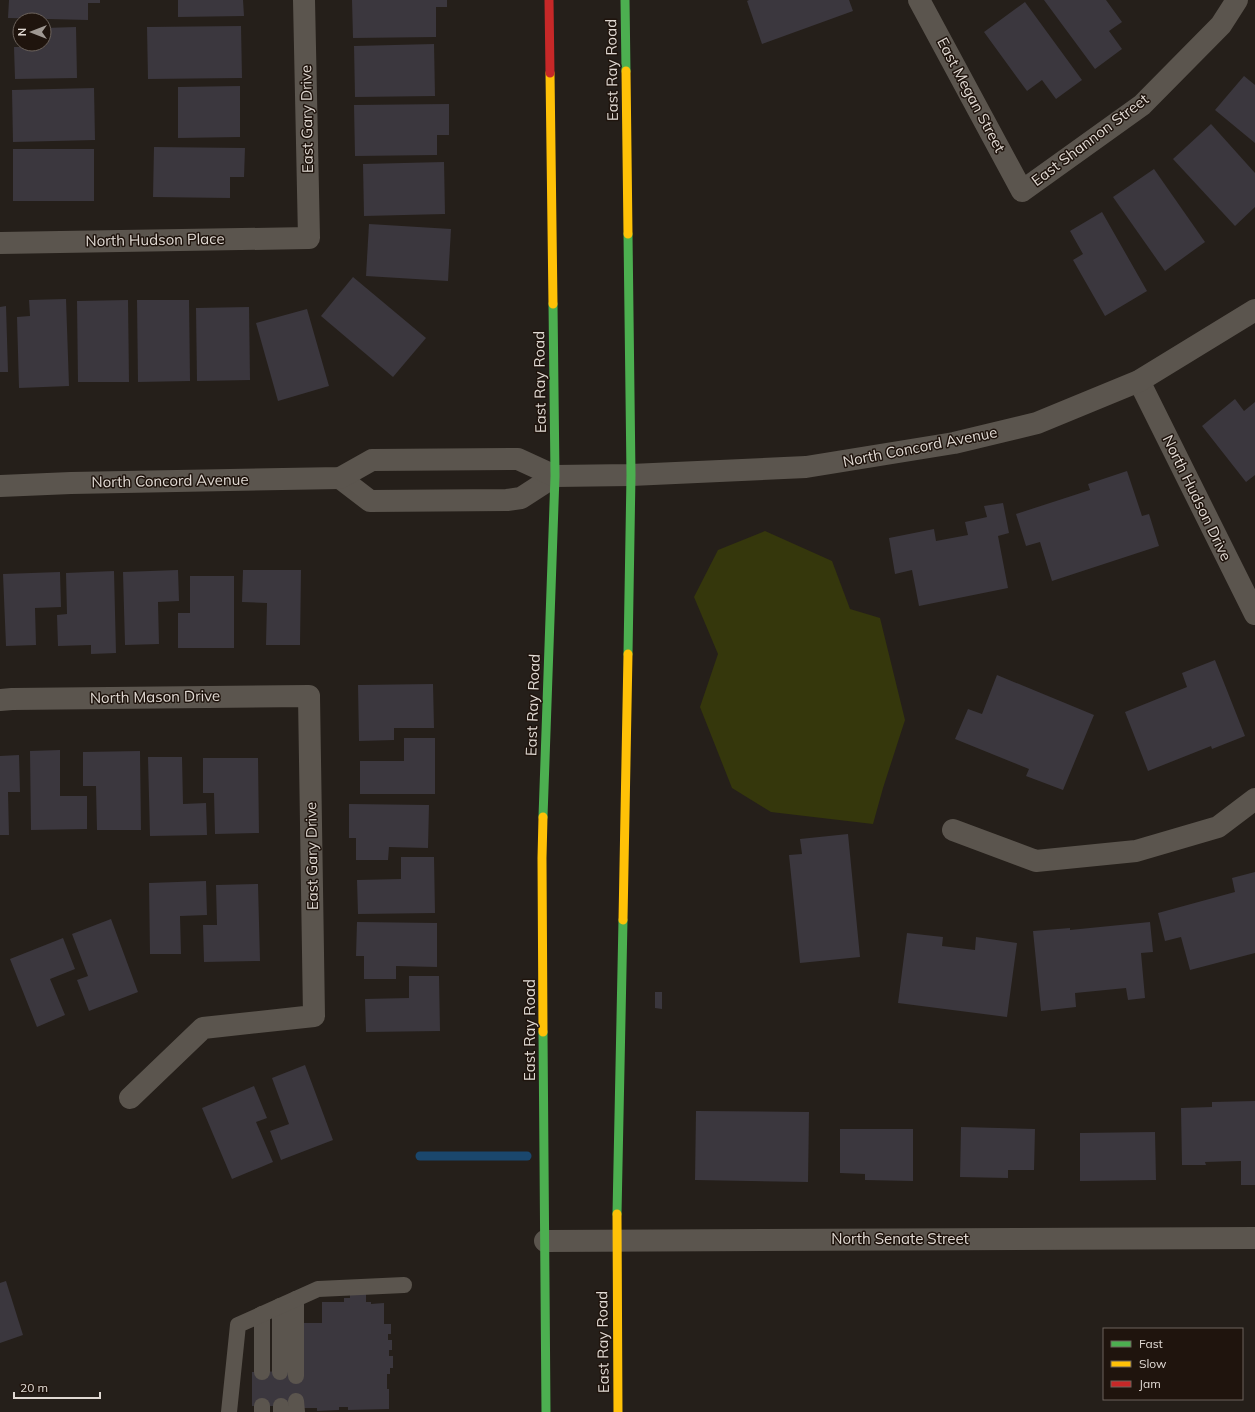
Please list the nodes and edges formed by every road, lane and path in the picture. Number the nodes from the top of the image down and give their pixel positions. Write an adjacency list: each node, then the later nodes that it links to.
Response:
1 (304, 0): 7 (street, East Gary Drive)
2 (549, 0): 12 (main road, East Ray Road)
3 (625, 0): 11 (main road, East Ray Road)
4 (920, 0): 6 (street, East Megan Street)
5 (1237, 0): 6 (street, East Shannon Street)
6 (1022, 191)
7 (309, 238): 8 (street, North Hudson Place)
8 (0, 243)
9 (1255, 310): 10 (street, North Concord Avenue)
10 (1139, 381): 11 (street, North Concord Avenue); 15 (street, North Hudson Drive)
11 (631, 475): 12 (street, North Concord Avenue); 23 (main road, East Ray Road)
12 (555, 476): 13 (street, North Concord Avenue); 13 (street); 22 (main road, East Ray Road)
13 (340, 478): 14 (street, North Concord Avenue)
14 (0, 486)
15 (1255, 614)
16 (310, 696): 17 (street, North Mason Drive); 20 (street, East Gary Drive)
17 (0, 700)
18 (1255, 799): 19 (street)
19 (953, 830)
20 (130, 1098)
21 (1255, 1238): 23 (street, North Senate Street)
22 (545, 1241): 23 (street, North Senate Street); 30 (main road, East Ray Road)
23 (616, 1241): 31 (main road, East Ray Road)
24 (404, 1285): 25 (lane)
25 (296, 1299): 26 (lane); 26 (lane)
26 (280, 1306): 27 (lane)
27 (262, 1314): 28 (lane); 29 (lane)
28 (262, 1372)
29 (230, 1412)
30 (546, 1412)
31 (618, 1412)

